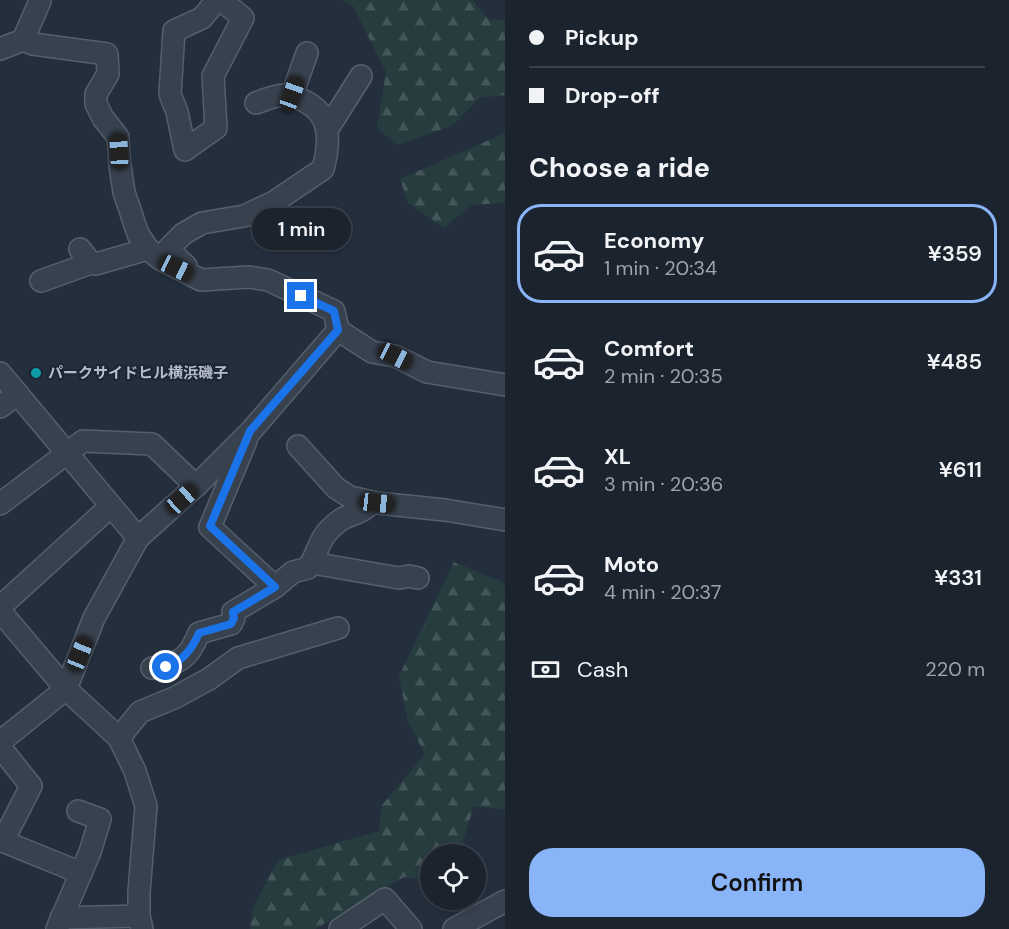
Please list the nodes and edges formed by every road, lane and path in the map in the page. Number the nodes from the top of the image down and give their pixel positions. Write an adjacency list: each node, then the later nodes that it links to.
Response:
1 (219, 0): 1 (street)
2 (40, 1): 3 (street)
3 (23, 40): 4 (street); 10 (street)
4 (0, 49)
5 (307, 53): 7 (street)
6 (361, 76): 9 (street)
7 (292, 94): 8 (street); 9 (street)
8 (256, 103)
9 (327, 130): 11 (street)
10 (148, 249): 11 (street); 12 (street)
11 (201, 280): 13 (street)
12 (40, 281)
13 (338, 330): 15 (street); 18 (street)
14 (0, 373): 16 (street)
15 (505, 385)
16 (18, 394): 17 (street); 20 (street)
17 (0, 407)
18 (250, 431): 21 (street); 29 (street)
19 (298, 446): 22 (street)
20 (66, 453): 21 (street); 23 (street); 24 (street)
21 (196, 486): 26 (street)
22 (372, 502): 25 (street); 27 (street)
23 (0, 504)
24 (111, 506): 26 (street); 30 (street)
25 (505, 520)
26 (138, 538): 33 (street)
27 (312, 563): 28 (street); 29 (street)
28 (418, 578)
29 (275, 587): 32 (street)
30 (0, 609): 33 (street)
31 (338, 628): 34 (street)
32 (152, 668)
33 (66, 689): 34 (street); 35 (street)
34 (119, 738): 40 (street)
35 (0, 744): 37 (street)
36 (78, 810): 38 (street)
37 (1, 840): 38 (street)
38 (81, 873): 41 (street)
39 (505, 901): 44 (street)
40 (140, 923): 41 (street)
41 (59, 924)
42 (340, 929): 43 (street)
43 (411, 929)
44 (454, 929)

